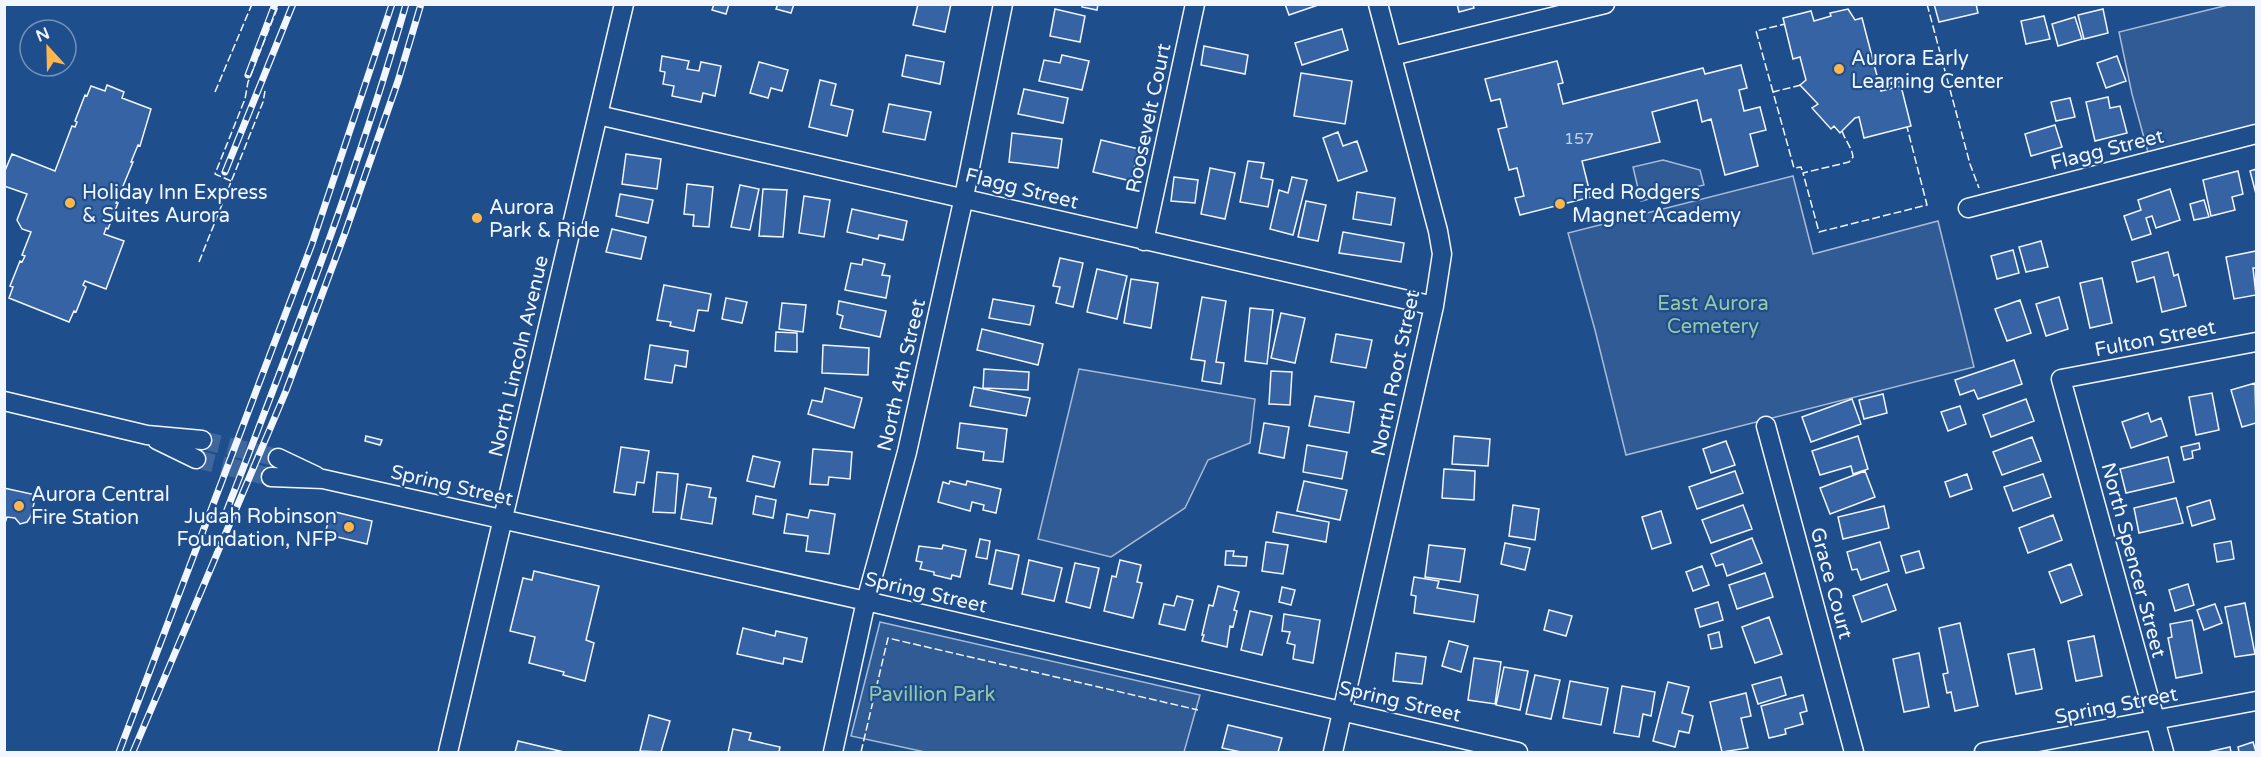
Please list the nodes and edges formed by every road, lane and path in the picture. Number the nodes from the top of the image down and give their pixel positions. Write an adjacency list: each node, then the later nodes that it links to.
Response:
1 (624, 4): 7 (street, North Lincoln Avenue)
2 (1003, 4): 9 (street, North 4th Street)
3 (1195, 4): 11 (street, Roosevelt Court)
4 (1378, 4): 6 (street, North Root Street)
5 (1605, 4): 6 (street)
6 (1392, 56): 12 (street, North Root Street)
7 (598, 115): 9 (street, Flagg Street); 23 (street, North Lincoln Avenue)
8 (2256, 134): 10 (street, Flagg Street)
9 (964, 197): 11 (street, Flagg Street); 24 (street, North 4th Street)
10 (1968, 208)
11 (1144, 241): 12 (street, Flagg Street)
12 (1434, 306): 26 (street, North Root Street)
13 (2256, 342): 14 (street, Fulton Street)
14 (2061, 379): 27 (street, North Spencer Street)
15 (4, 401): 17 (street)
16 (1766, 426): 32 (street, Grace Court)
17 (147, 435): 18 (street); 20 (street)
18 (202, 440)
19 (278, 458): 22 (street, Spring Street)
20 (196, 459)
21 (271, 477): 22 (street, Spring Street)
22 (323, 479): 23 (street, Spring Street)
23 (502, 520): 24 (street, Spring Street); 28 (street, North Lincoln Avenue)
24 (867, 601): 26 (street, Spring Street); 29 (street, North 4th Street)
25 (2256, 701): 27 (street, Spring Street)
26 (1342, 710): 30 (street, North Root Street); 31 (street, Spring Street)
27 (2155, 720): 33 (street, Spring Street); 34 (street, North Spencer Street)
28 (448, 753)
29 (833, 753)
30 (1333, 753)
31 (1518, 753)
32 (1854, 753)
33 (1984, 753)
34 (2164, 753)

